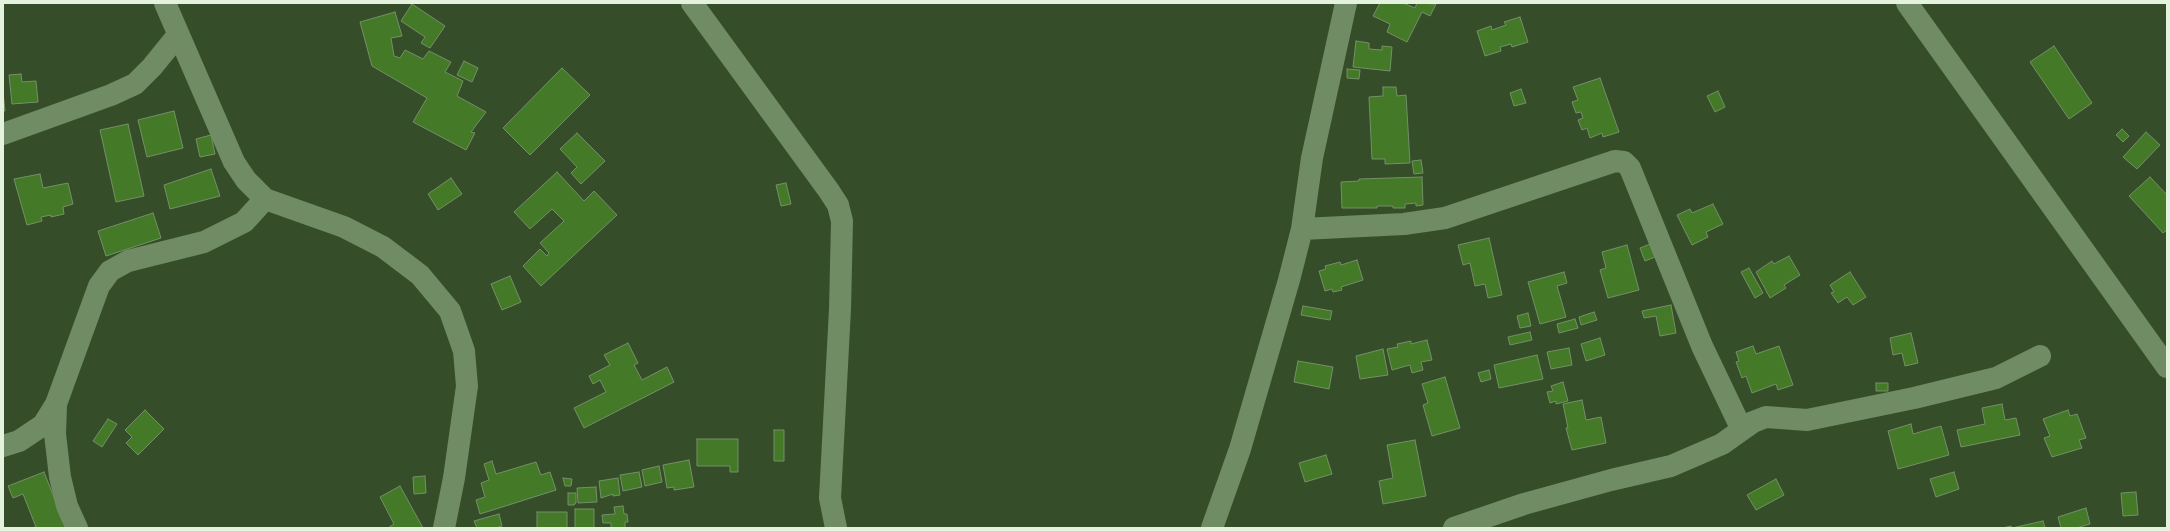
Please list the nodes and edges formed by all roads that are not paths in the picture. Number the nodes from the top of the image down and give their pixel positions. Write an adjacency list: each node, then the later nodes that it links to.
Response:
1 (165, 3): 5 (street)
2 (692, 3): 16 (street)
3 (1346, 3): 8 (street)
4 (1907, 3): 10 (street)
5 (178, 35): 6 (street); 7 (street)
6 (3, 134)
7 (265, 199): 11 (street); 15 (street)
8 (1302, 228): 12 (street); 17 (street)
9 (2040, 356): 12 (street)
10 (2167, 367)
11 (56, 404): 13 (street); 14 (street)
12 (1742, 430): 18 (street)
13 (3, 446)
14 (78, 528)
15 (444, 528)
16 (836, 528)
17 (1212, 528)
18 (1454, 528)

